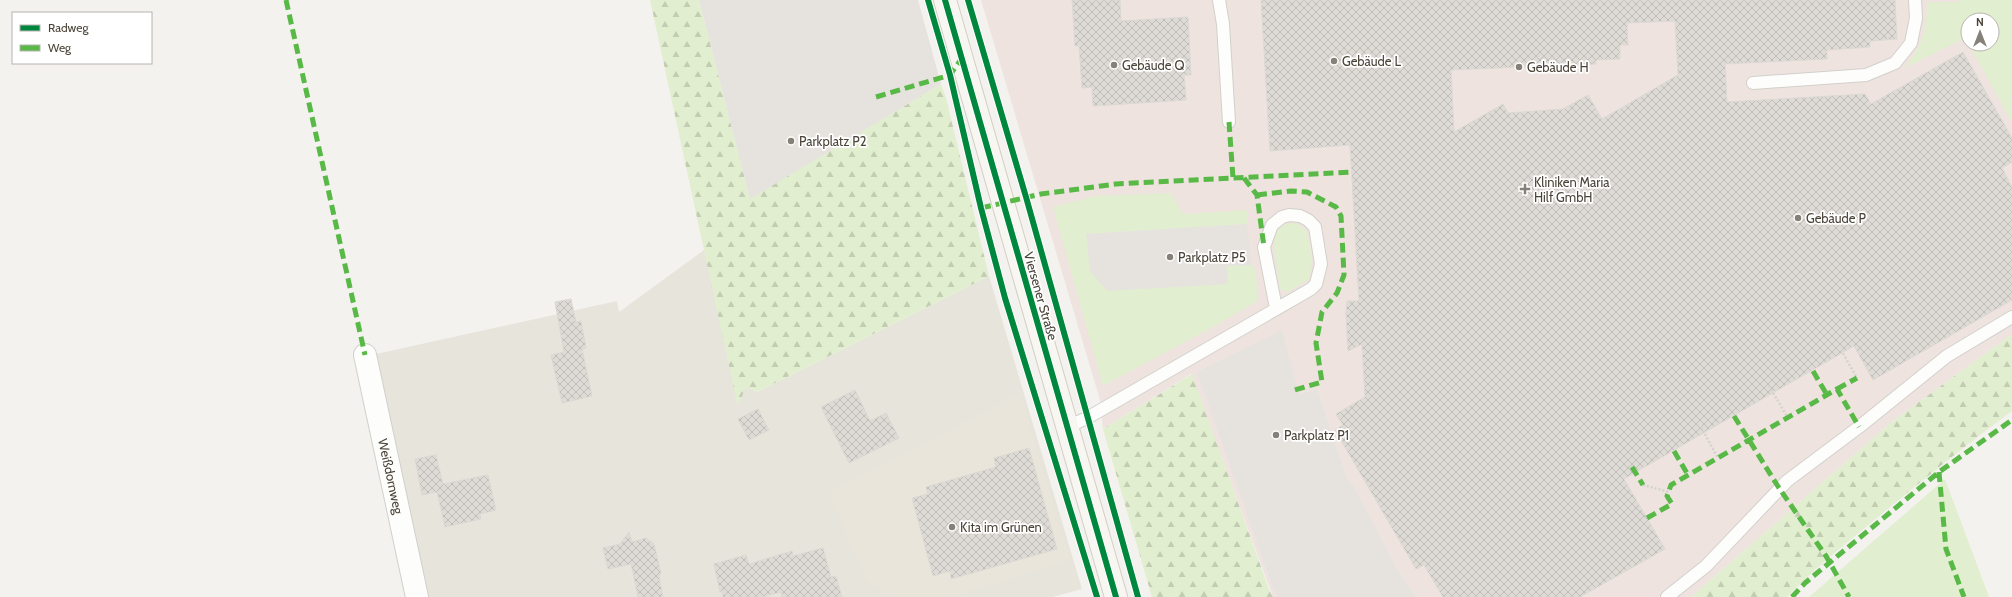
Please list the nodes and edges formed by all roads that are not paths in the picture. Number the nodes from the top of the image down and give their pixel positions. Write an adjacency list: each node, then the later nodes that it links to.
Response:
1 (945, 0): 9 (main road, Viersener Straße)
2 (1219, 0): 5 (lane)
3 (1915, 0): 4 (lane)
4 (1753, 83)
5 (1229, 122)
6 (1276, 308): 6 (lane); 9 (lane)
7 (2012, 317): 12 (lane)
8 (365, 355): 10 (street, Weißdornweg)
9 (1067, 427): 11 (main road, Viersener Straße)
10 (417, 597)
11 (1116, 597)
12 (1667, 597)

